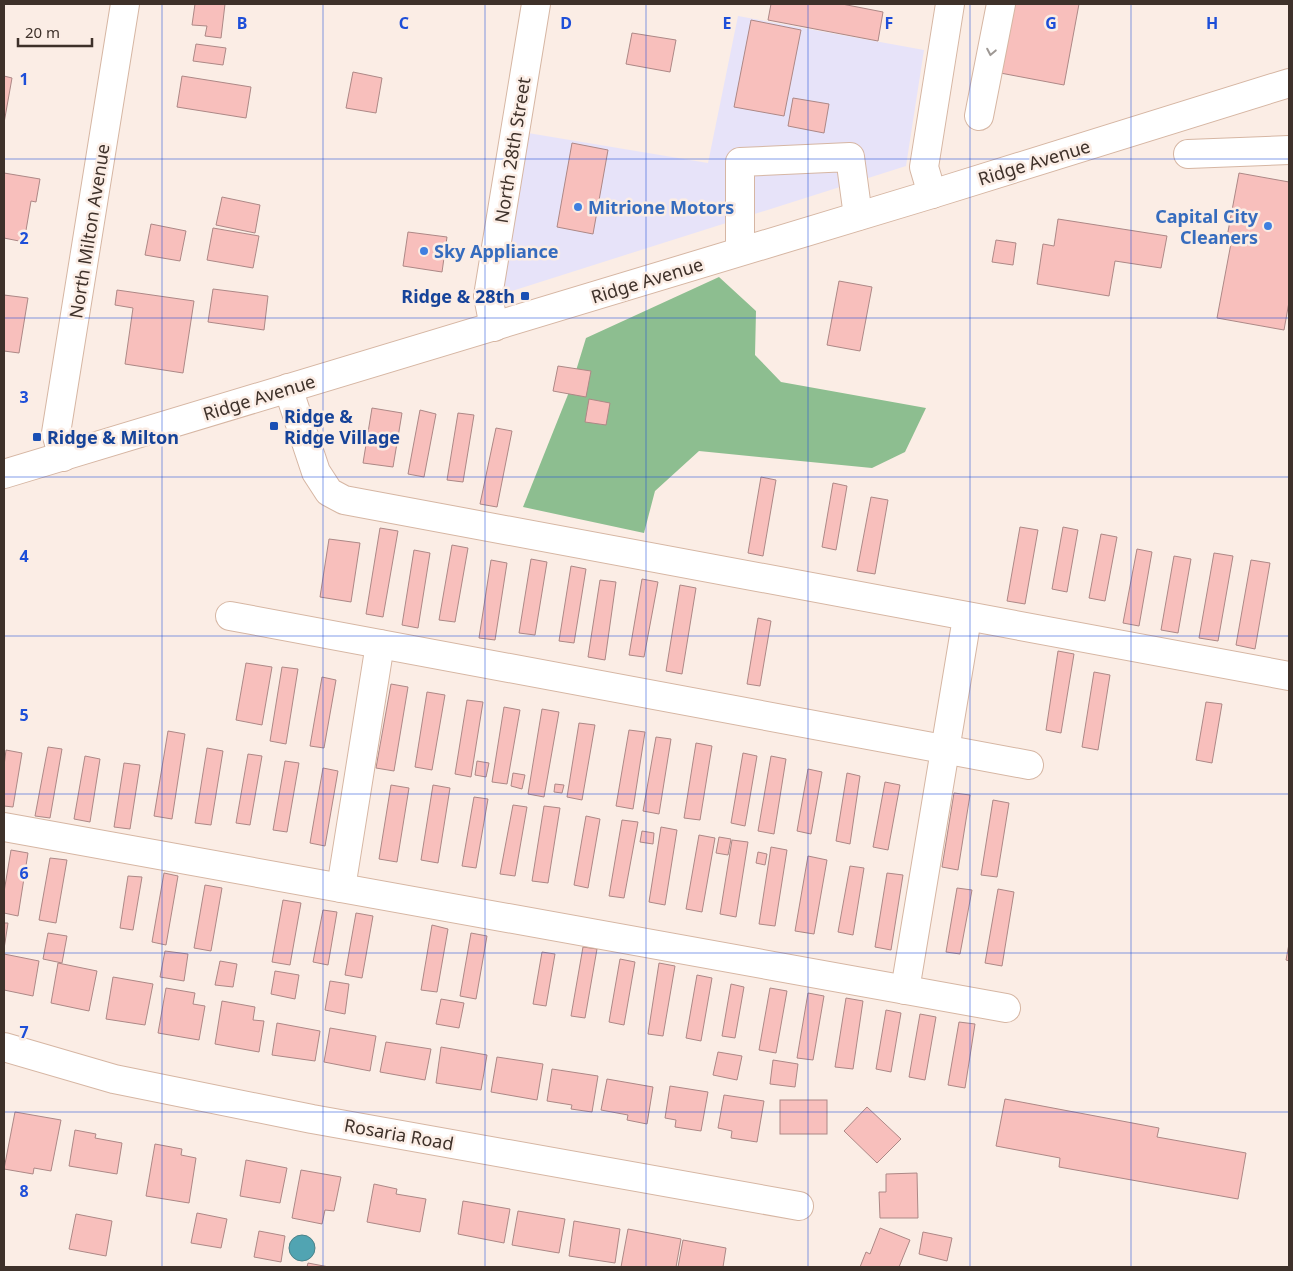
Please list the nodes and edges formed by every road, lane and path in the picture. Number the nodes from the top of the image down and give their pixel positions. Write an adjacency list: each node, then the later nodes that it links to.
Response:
1 (125, 4): 14 (street, North Milton Avenue)
2 (536, 4): 12 (street, North 28th Street)
3 (950, 4): 9 (street)
4 (1001, 4): 6 (street, one-way to 6)
5 (1289, 83): 9 (street, Ridge Avenue)
6 (980, 116)
7 (1289, 150): 8 (street)
8 (1188, 154)
9 (932, 194): 10 (street, Ridge Avenue)
10 (858, 216): 11 (street, Ridge Avenue); 11 (street)
11 (740, 251): 12 (street, Ridge Avenue)
12 (494, 326): 13 (street, Ridge Avenue)
13 (288, 388): 14 (street, Ridge Avenue); 17 (street)
14 (64, 457): 15 (street, Ridge Avenue)
15 (4, 474)
16 (230, 616): 18 (street)
17 (967, 618): 19 (street); 20 (street)
18 (380, 644): 20 (street); 23 (street)
19 (1289, 676)
20 (945, 750): 21 (street); 24 (street)
21 (1029, 765)
22 (4, 826): 23 (street)
23 (340, 888): 24 (street)
24 (905, 990): 25 (street)
25 (1006, 1008)
26 (4, 1047): 27 (street, Rosaria Road)
27 (799, 1206)

